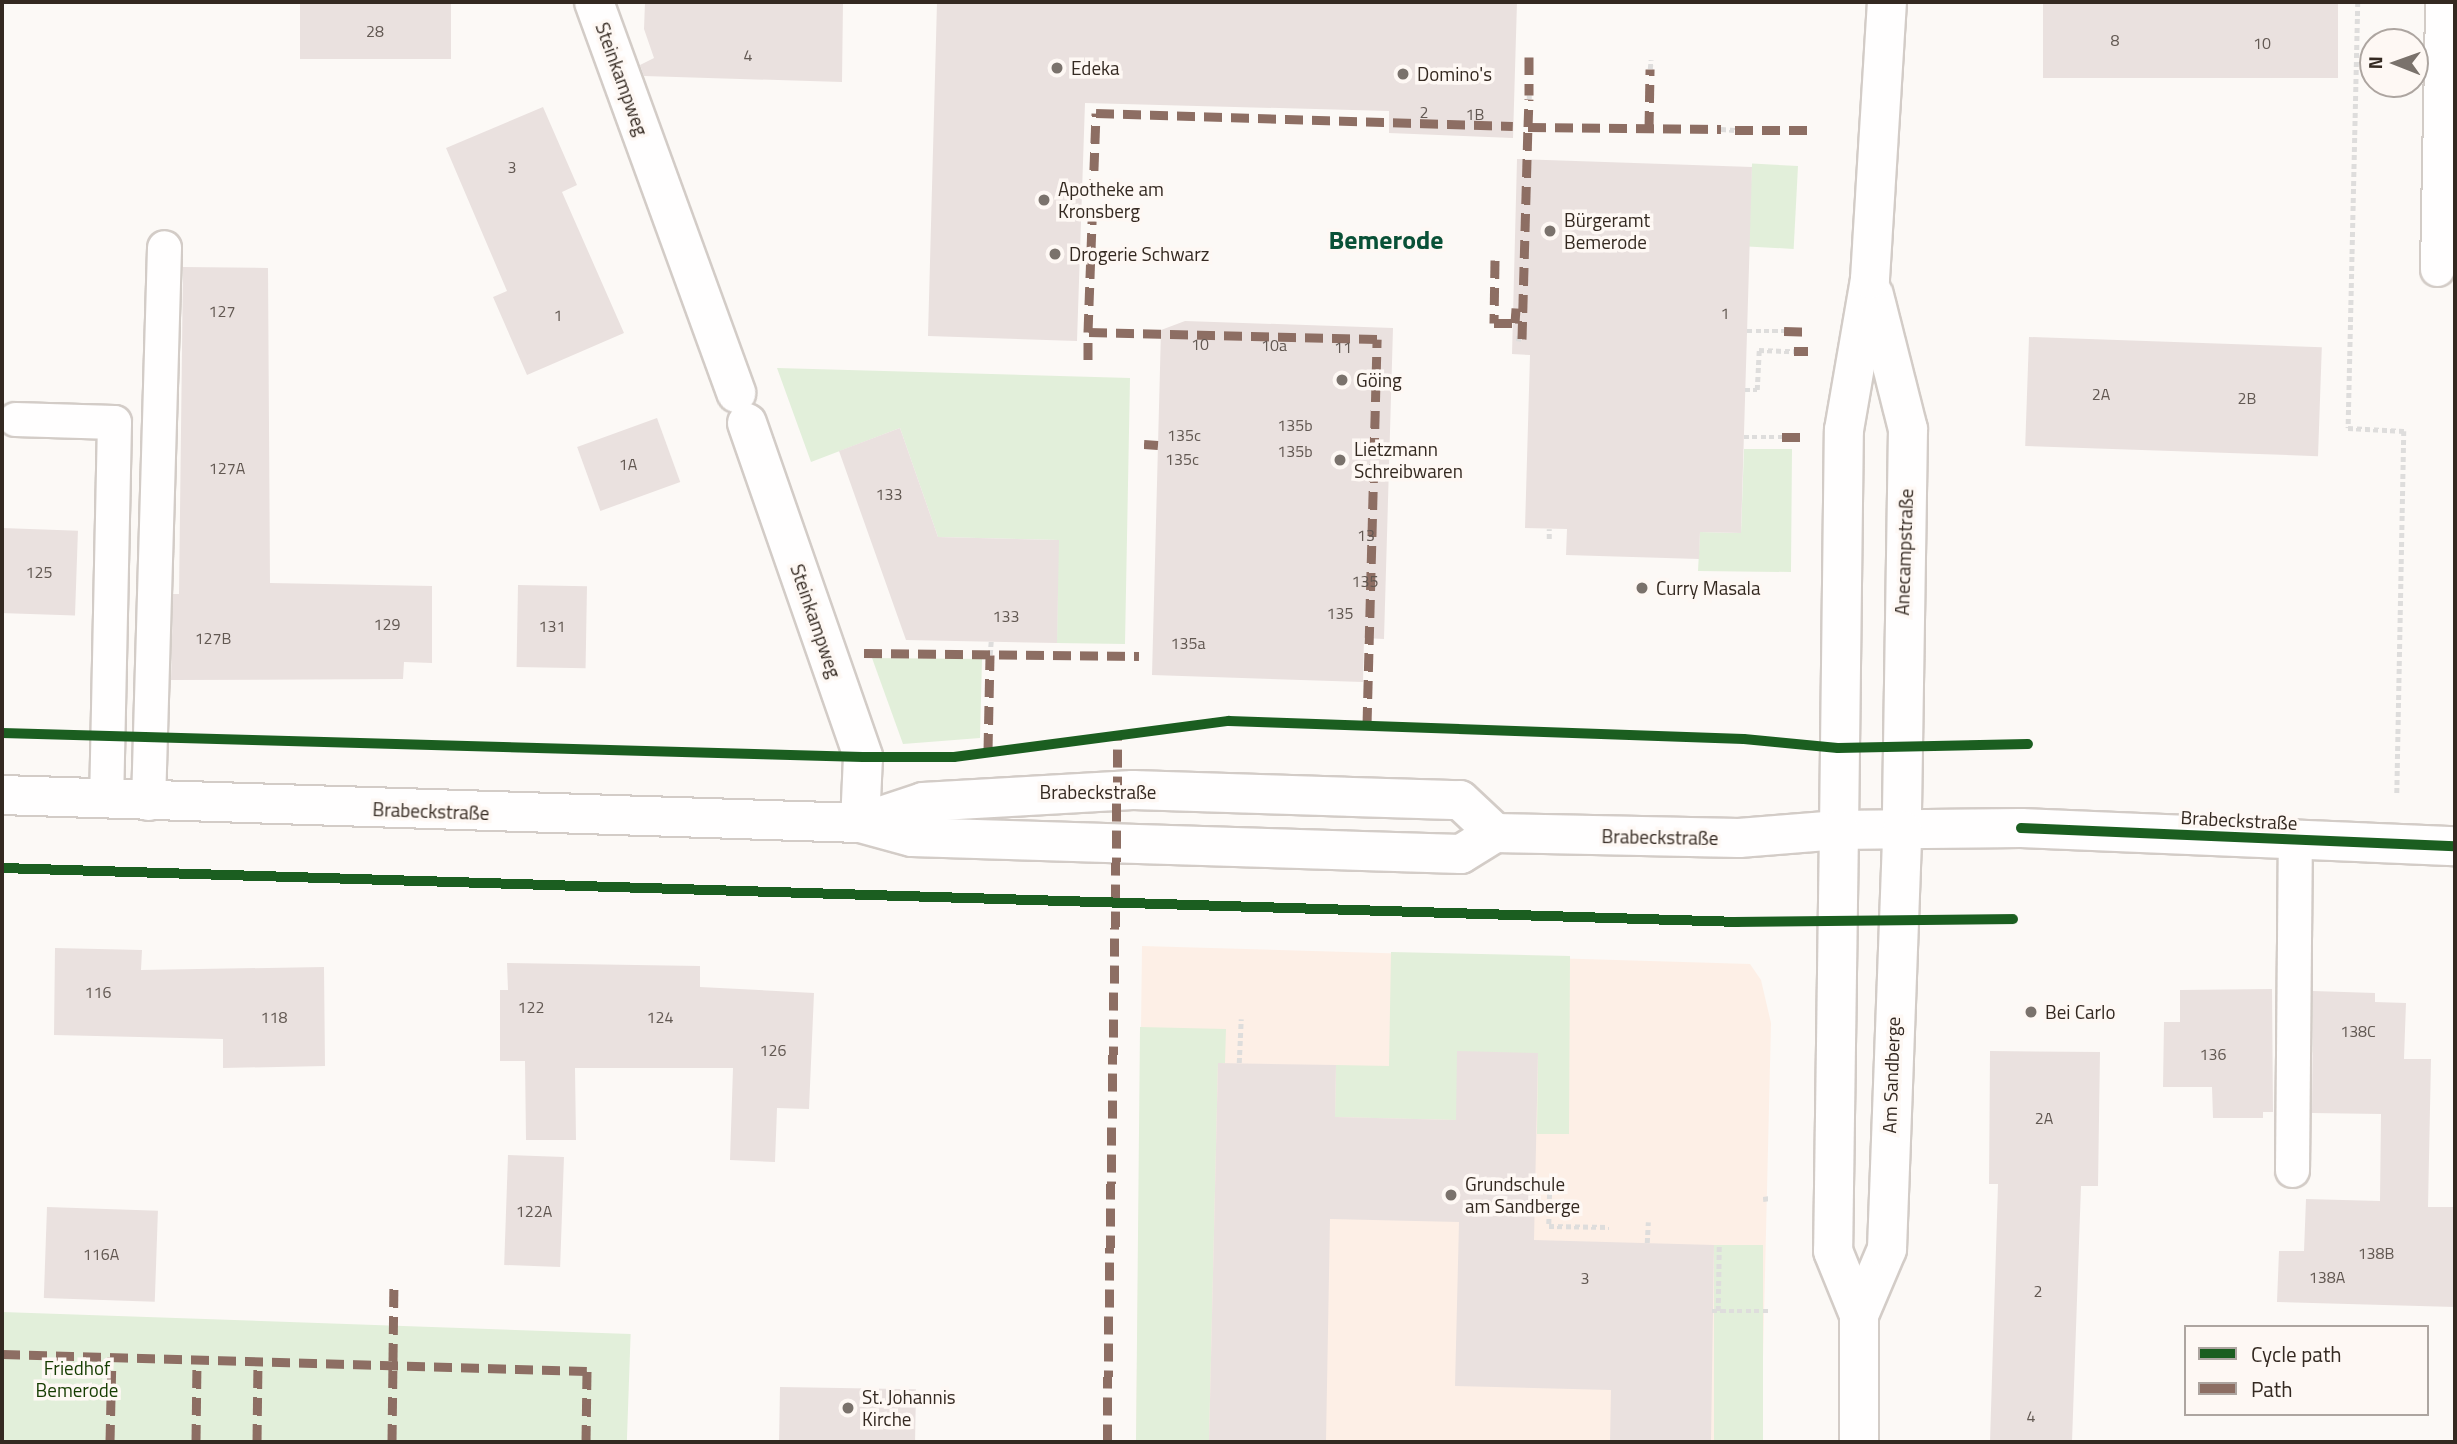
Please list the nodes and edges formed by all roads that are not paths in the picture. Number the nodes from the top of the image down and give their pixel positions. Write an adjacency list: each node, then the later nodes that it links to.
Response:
1 (594, 2): 11 (main road, Steinkampweg)
2 (1886, 2): 6 (main road, Anecampstraße)
3 (2442, 2): 5 (lane)
4 (164, 247): 10 (lane)
5 (2437, 269)
6 (1870, 279): 12 (main road, Anecampstraße); 13 (main road, Anecampstraße)
7 (15, 419): 9 (lane)
8 (2, 795): 9 (main road, Brabeckstraße)
9 (106, 798): 10 (main road, Brabeckstraße)
10 (148, 803): 11 (main road, Brabeckstraße)
11 (860, 823): 14 (main road, Brabeckstraße); 14 (main road, Brabeckstraße)
12 (1839, 830): 13 (main road, Brabeckstraße); 14 (main road, Brabeckstraße); 18 (main road, Am Sandberge)
13 (1902, 830): 15 (main road, Brabeckstraße); 18 (main road, Am Sandberge)
14 (1495, 833)
15 (2295, 841): 16 (main road, Brabeckstraße); 17 (lane)
16 (2455, 846)
17 (2292, 1170)
18 (1859, 1315): 19 (main road, Am Sandberge)
19 (1859, 1442)

